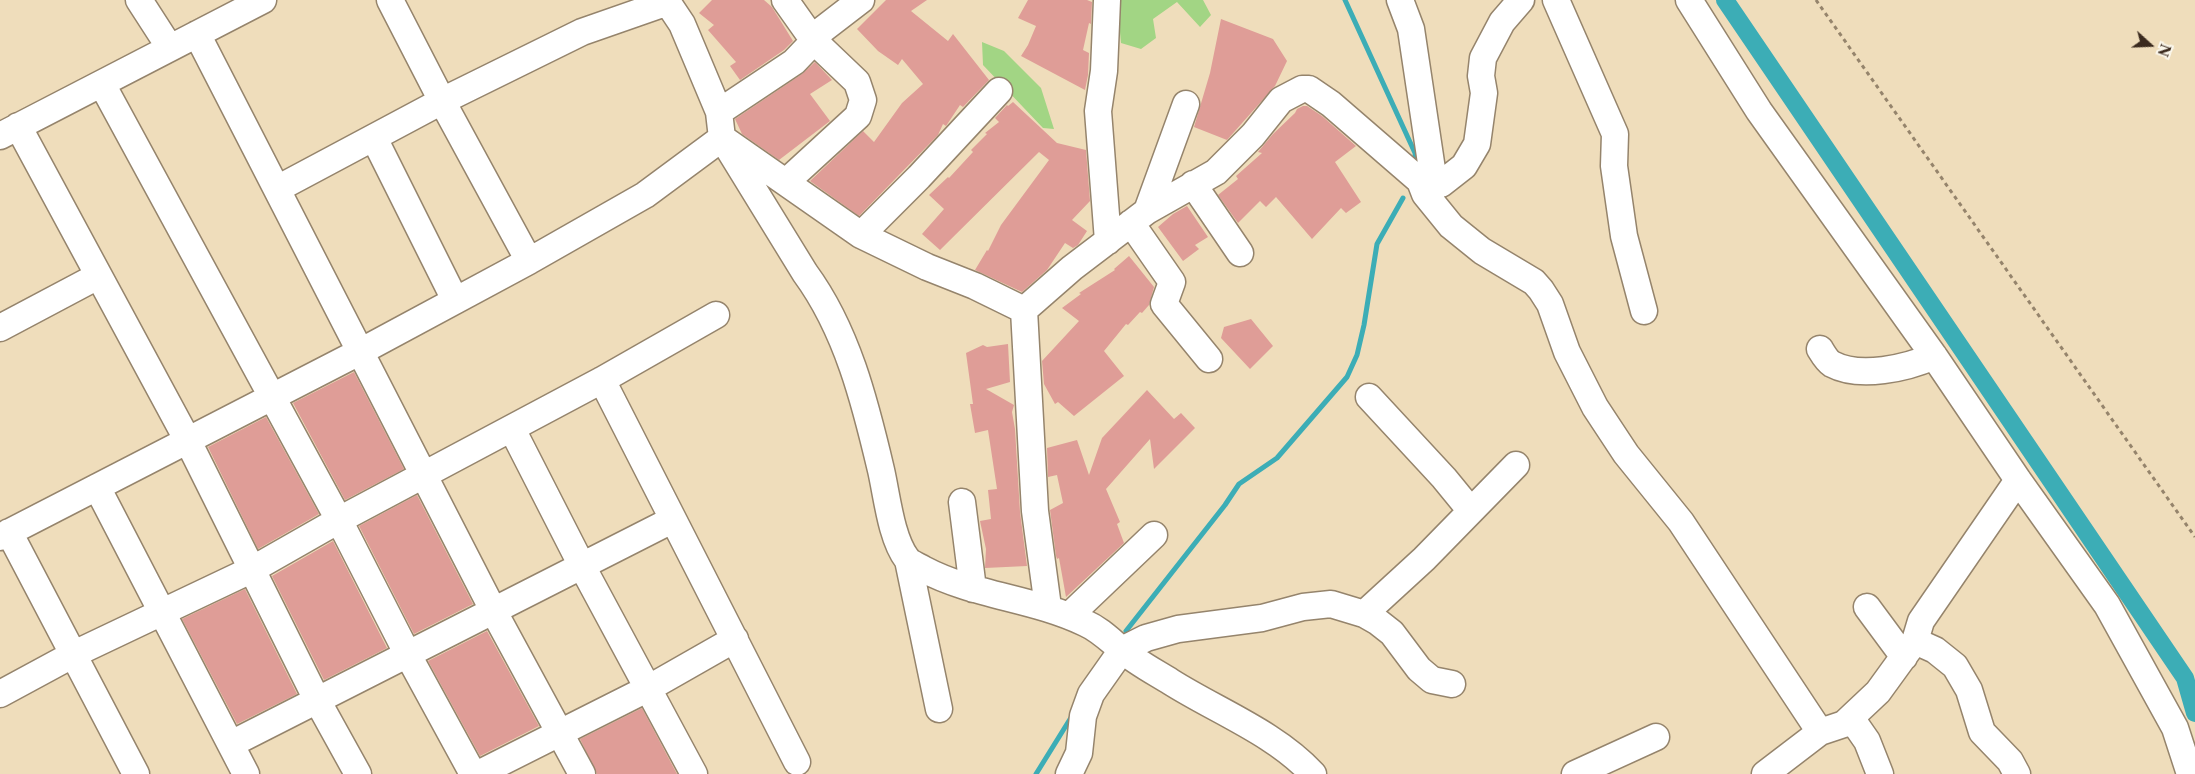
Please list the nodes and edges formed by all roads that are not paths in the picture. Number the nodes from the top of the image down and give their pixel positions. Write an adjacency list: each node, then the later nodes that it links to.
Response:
1 (139, 0): 14 (street)
2 (264, 0): 12 (street)
3 (390, 0): 17 (street)
4 (786, 0): 13 (street)
5 (860, 0): 13 (street)
6 (1107, 0): 29 (street)
7 (1400, 0): 23 (street)
8 (1520, 0): 23 (street)
9 (1556, 0): 35 (street)
10 (1690, 0): 40 (street)
11 (667, 1): 17 (street); 19 (street)
12 (197, 34): 14 (street); 26 (street)
13 (814, 41): 19 (street); 24 (street)
14 (170, 48): 15 (street)
15 (102, 84): 20 (street); 43 (street)
16 (999, 91): 28 (street)
17 (442, 101): 21 (street); 31 (street)
18 (1186, 104): 27 (street)
19 (720, 112): 22 (street)
20 (9, 131): 32 (street)
21 (374, 138): 26 (street); 33 (street)
22 (722, 138): 24 (street); 31 (street); 57 (street)
23 (1422, 180): 25 (street); 77 (street)
24 (786, 182): 28 (street)
25 (1192, 184): 27 (street); 30 (street)
26 (277, 190): 39 (street)
27 (1139, 217): 29 (street); 41 (street)
28 (861, 235): 34 (street)
29 (1108, 241): 34 (street)
30 (1240, 253)
31 (530, 261): 33 (street)
32 (98, 276): 37 (street); 46 (street)
33 (455, 300): 39 (street)
34 (1024, 310): 65 (street)
35 (1644, 311)
36 (716, 315): 42 (street)
37 (0, 328)
38 (1820, 349): 40 (street)
39 (361, 351): 43 (street); 48 (street)
40 (1934, 356): 49 (street)
41 (1208, 359)
42 (602, 380): 45 (street); 54 (street)
43 (272, 396): 46 (street); 53 (street)
44 (1369, 397): 52 (street)
45 (512, 429): 48 (street); 58 (street)
46 (188, 441): 50 (street); 59 (street)
47 (1516, 465): 52 (street)
48 (423, 475): 53 (street); 62 (street)
49 (2018, 480): 68 (street); 95 (street)
50 (97, 487): 55 (street); 63 (street)
51 (962, 502): 60 (street)
52 (1471, 510): 64 (street)
53 (339, 520): 59 (street); 70 (street)
54 (672, 520): 58 (street); 66 (street)
55 (5, 534): 69 (street)
56 (1154, 535): 65 (street)
57 (908, 560): 60 (street); 75 (street)
58 (582, 566): 62 (street); 72 (street)
59 (253, 569): 63 (street); 74 (street)
60 (973, 589): 65 (street)
61 (1867, 607): 68 (street)
62 (493, 610): 70 (street); 78 (street)
63 (162, 611): 69 (street); 80 (street)
64 (1364, 614): 67 (street); 71 (street)
65 (1068, 616): 67 (street)
66 (736, 639): 72 (street); 81 (street)
67 (1118, 646): 89 (street); 90 (street)
68 (1910, 649): 76 (street); 94 (street)
69 (74, 654): 73 (street); 82 (street)
70 (408, 655): 74 (street); 85 (street)
71 (1452, 684)
72 (649, 688): 78 (street); 88 (street)
73 (0, 694)
74 (317, 700): 80 (street); 84 (street)
75 (939, 709)
76 (1851, 718): 77 (street); 93 (street)
77 (1820, 732): 92 (street)
78 (560, 733): 86 (street); 87 (street)
79 (1656, 737): 91 (street)
80 (231, 744): 83 (street)
81 (797, 762)
82 (136, 774)
83 (246, 774)
84 (358, 774)
85 (473, 774)
86 (478, 774)
87 (582, 774)
88 (694, 774)
89 (1069, 774)
90 (1313, 774)
91 (1575, 774)
92 (1765, 774)
93 (1880, 774)
94 (2017, 774)
95 (2190, 774)

